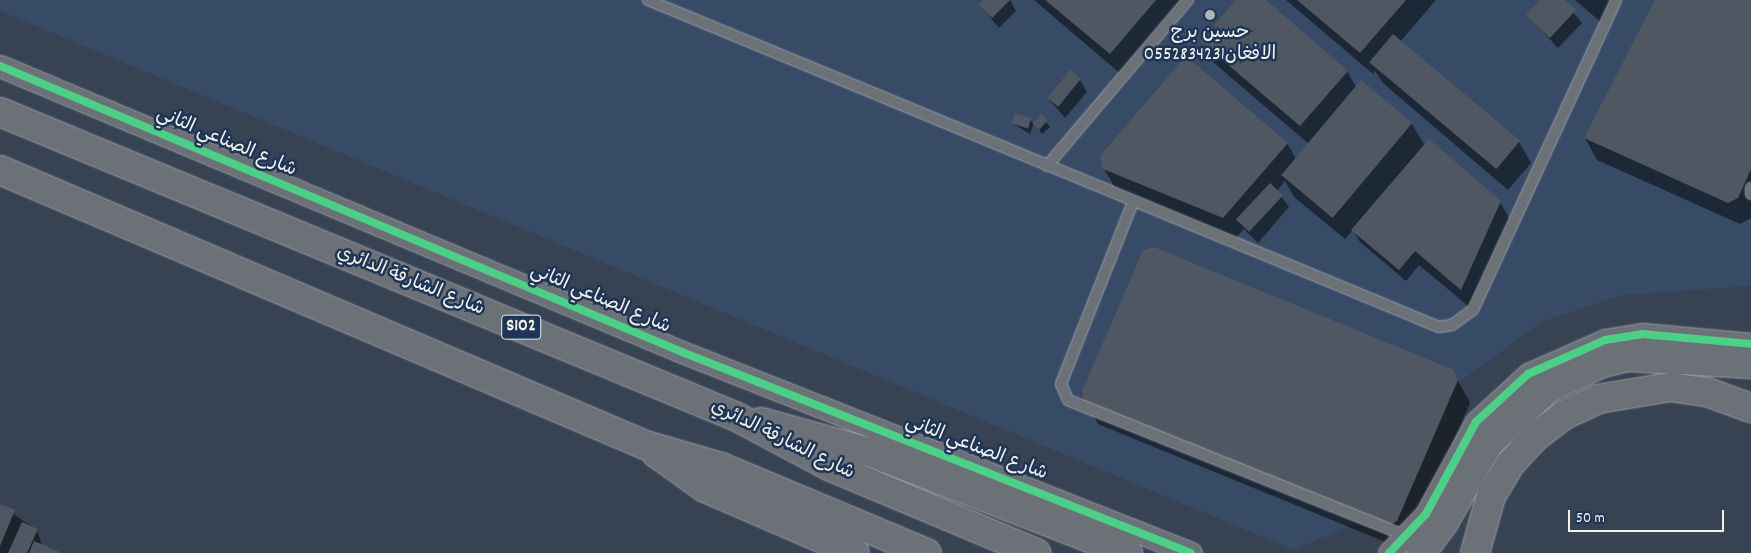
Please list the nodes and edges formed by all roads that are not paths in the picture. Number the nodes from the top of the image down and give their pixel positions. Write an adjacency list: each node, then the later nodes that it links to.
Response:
1 (648, 0): 6 (lane)
2 (1188, 0): 6 (lane)
3 (1616, 0): 10 (lane)
4 (0, 66): 21 (street, شارع الصناعي الثاني)
5 (0, 112): 14 (highway, شارع الشارقة الدائري / S102)
6 (1047, 166): 10 (lane)
7 (0, 170): 15 (highway)
8 (1751, 188): 9 (lane)
9 (1751, 194)
10 (1134, 202): 16 (lane)
11 (1751, 344): 16 (street)
12 (1751, 364): 16 (highway)
13 (1751, 408): 23 (highway)
14 (737, 417): 19 (highway, شارع الشارقة الدائري / S102); 20 (highway)
15 (645, 445): 17 (highway); 18 (highway)
16 (1414, 545): 22 (street)
17 (855, 553)
18 (927, 553)
19 (1036, 553)
20 (1128, 553)
21 (1191, 553)
22 (1389, 553)
23 (1475, 553)

